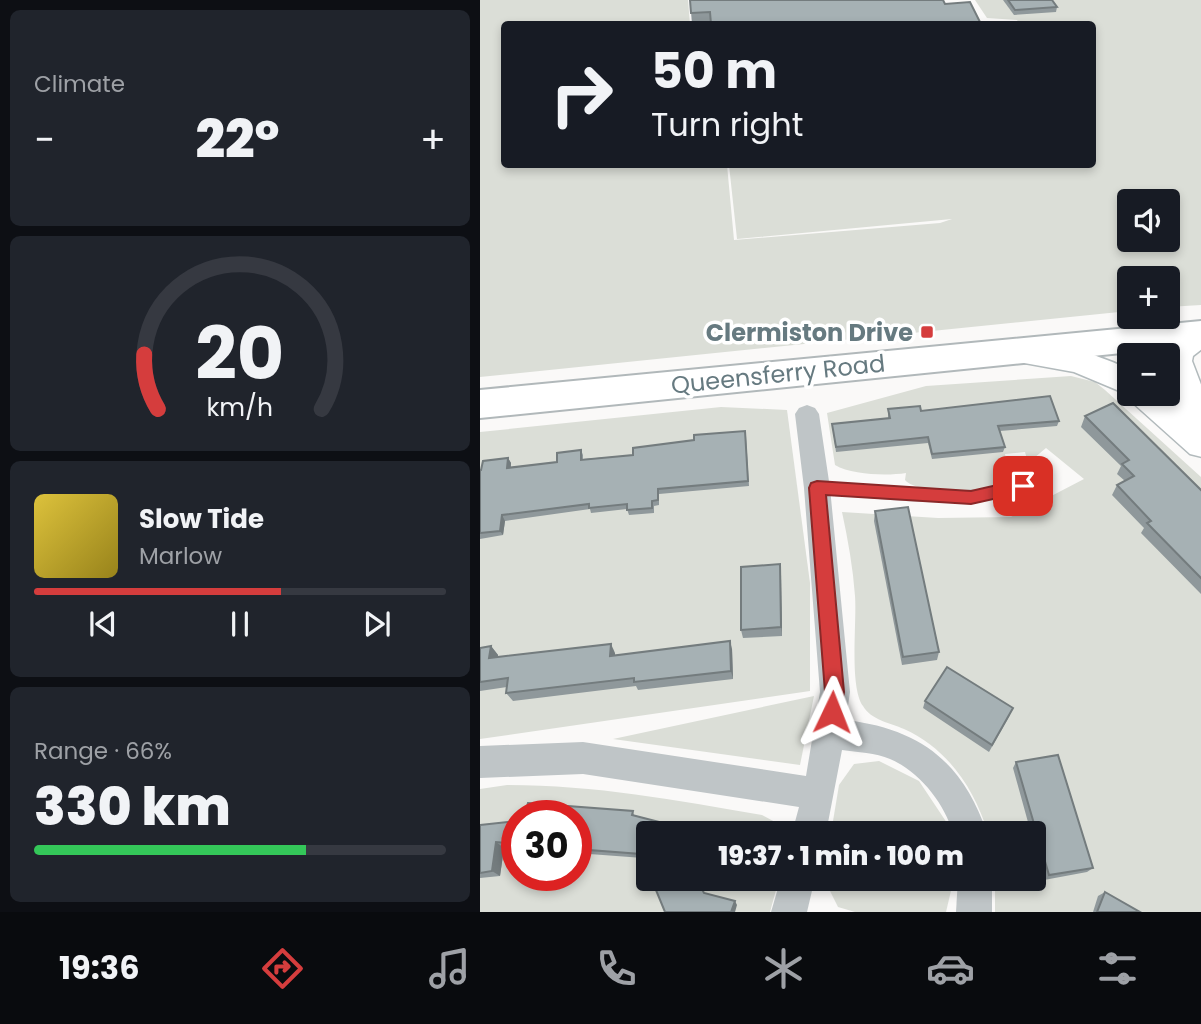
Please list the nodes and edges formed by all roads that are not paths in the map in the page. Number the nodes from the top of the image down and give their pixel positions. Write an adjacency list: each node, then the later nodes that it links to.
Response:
1 (1202, 335): 2 (main road, Queensferry Road); 4 (street)
2 (1156, 343)
3 (1117, 348): 5 (main road, Queensferry Road)
4 (1180, 349)
5 (1007, 351): 6 (street); 7 (main road, Queensferry Road)
6 (1117, 375)
7 (480, 404)
8 (1176, 406): 12 (street)
9 (1177, 406): 11 (street)
10 (807, 414): 14 (street)
11 (1202, 435)
12 (1202, 444)
13 (1023, 486): 14 (lane)
14 (817, 488): 15 (street)
15 (830, 733): 17 (street); 19 (street)
16 (480, 762): 17 (street)
17 (819, 794): 18 (street)
18 (812, 821)
19 (966, 821)
20 (975, 891): 21 (street)
21 (974, 912)

